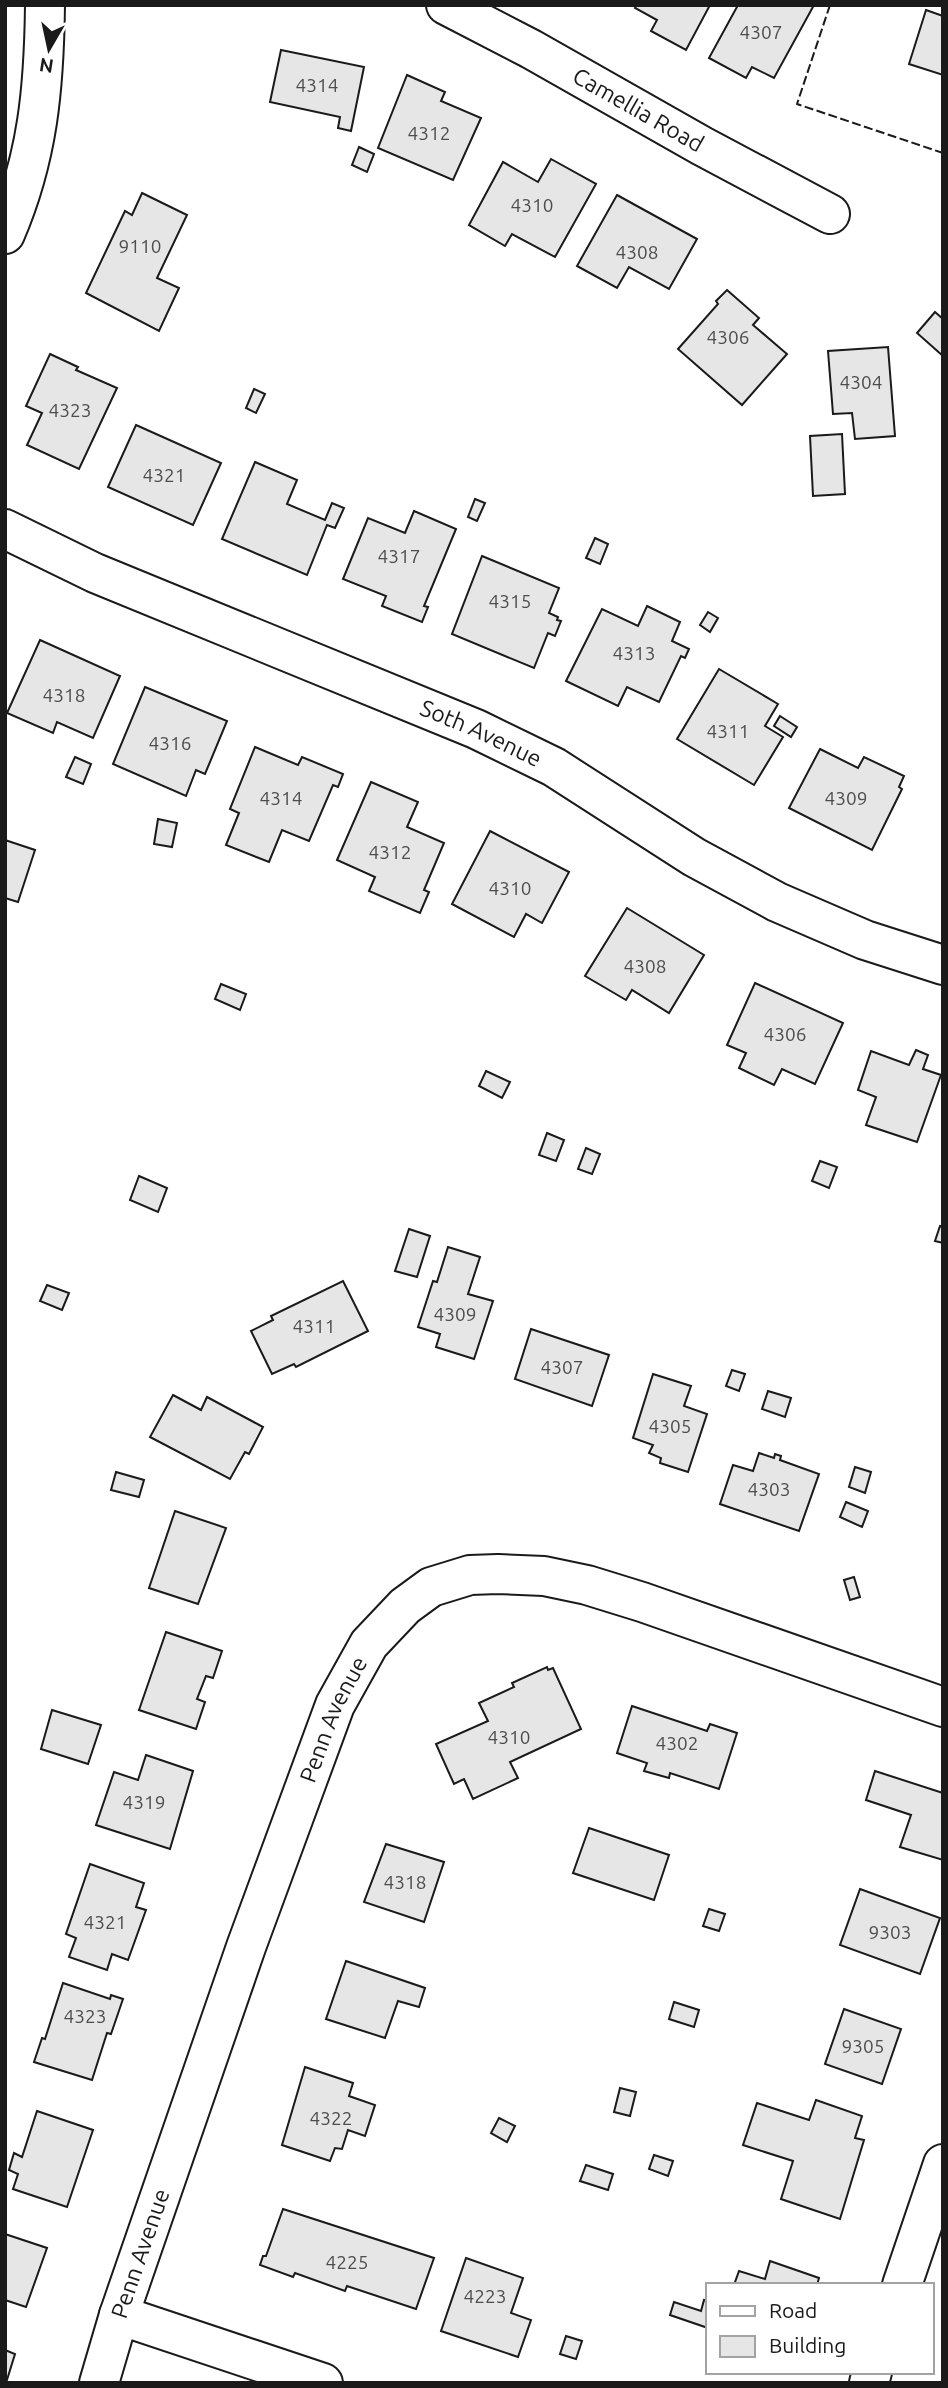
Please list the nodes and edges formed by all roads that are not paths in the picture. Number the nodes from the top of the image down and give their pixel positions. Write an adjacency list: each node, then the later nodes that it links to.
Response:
1 (45, 5): 4 (street)
2 (446, 5): 3 (street, Camellia Road)
3 (830, 214)
4 (5, 234)
5 (5, 529): 6 (street, Soth Avenue)
6 (943, 965)
7 (943, 1707): 10 (street, Penn Avenue)
8 (943, 2164): 9 (street)
9 (903, 2283)
10 (119, 2315): 11 (street, Penn Avenue); 12 (street)
11 (99, 2383)
12 (323, 2383)

